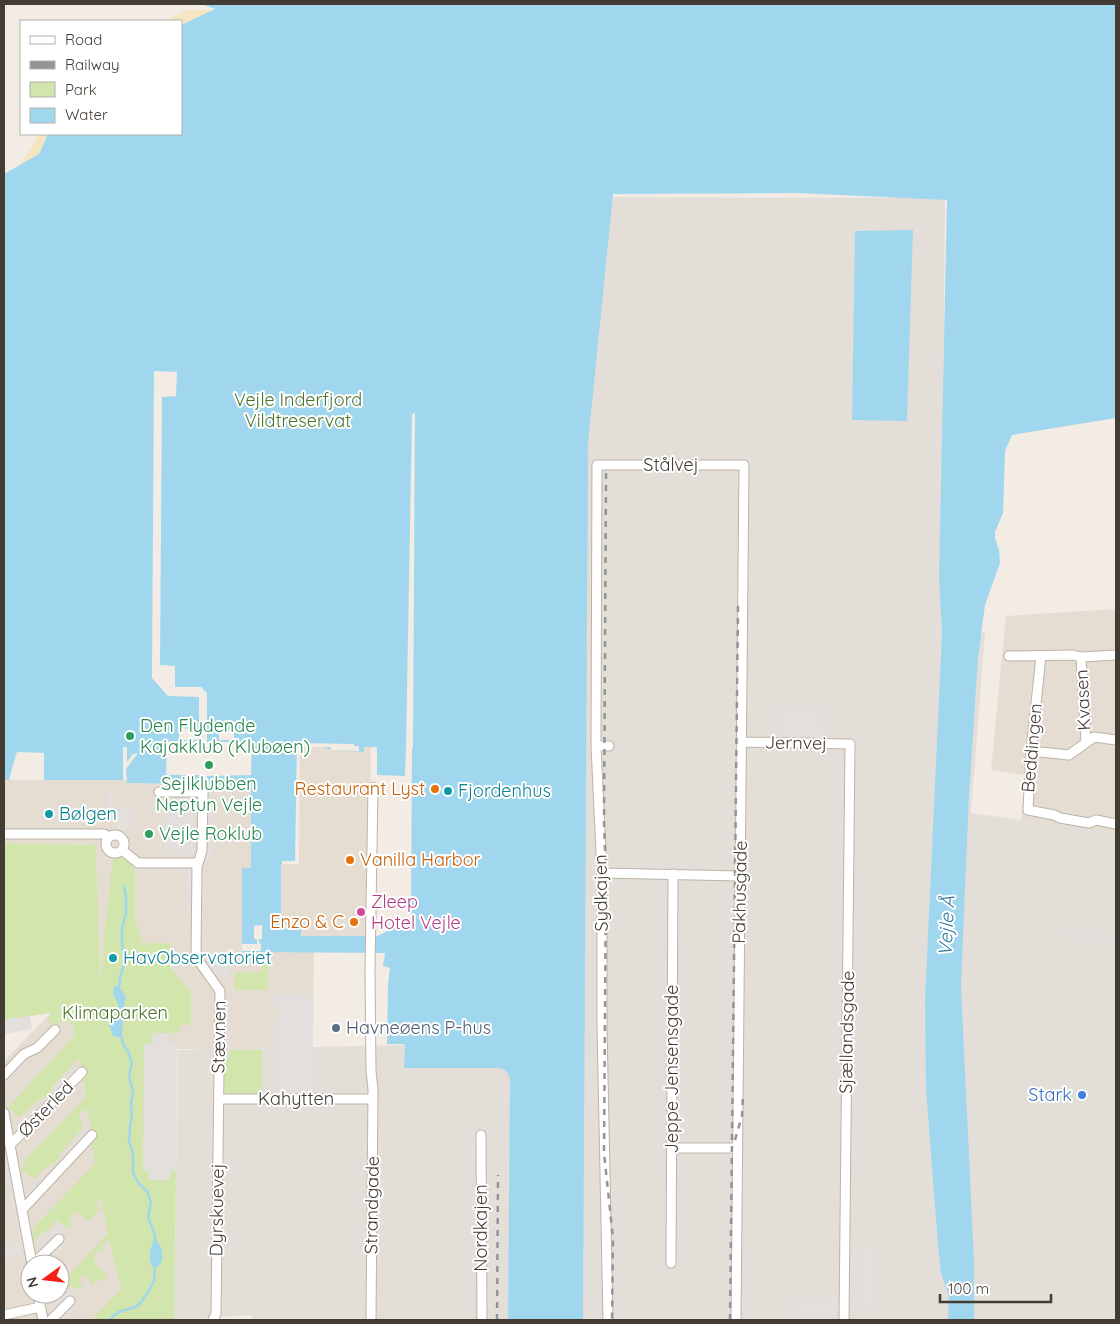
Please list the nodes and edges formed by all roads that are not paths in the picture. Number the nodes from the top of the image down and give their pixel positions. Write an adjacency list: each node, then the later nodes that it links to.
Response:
1 (744, 465): 2 (street, Stålvej); 8 (street, Pakhusgade)
2 (597, 466): 11 (street, Sydkajen)
3 (1116, 655): 6 (street, Kvasen)
4 (1009, 656): 5 (street, Kvasen)
5 (1041, 656): 6 (street, Kvasen); 13 (street, Beddingen)
6 (1080, 657): 10 (street, Kvasen)
7 (1116, 740): 10 (street)
8 (742, 742): 9 (street, Jernvej); 23 (street, Pakhusgade)
9 (850, 744): 50 (street, Sjællandsgade)
10 (1086, 744): 13 (street)
11 (596, 746): 12 (street); 21 (street, Sydkajen)
12 (609, 746)
13 (1031, 751): 16 (street, Beddingen)
14 (372, 787): 28 (street, Strandgade)
15 (160, 792): 20 (street, Stævnen)
16 (1116, 824)
17 (4, 834): 18 (street)
18 (108, 837): 19 (street); 19 (street)
19 (122, 850): 20 (street)
20 (198, 863): 27 (street, Stævnen)
21 (602, 873): 22 (street); 48 (street, Sydkajen)
22 (672, 874): 23 (street); 33 (street, Jeppe Jensensgade)
23 (740, 876): 34 (street, Pakhusgade)
24 (54, 1030): 26 (street)
25 (82, 1072): 32 (street, Østerled)
26 (4, 1075)
27 (219, 1099): 28 (street, Kahytten); 45 (street, Dyrskuevej)
28 (373, 1100): 46 (street, Strandgade)
29 (4, 1114): 32 (street, Østerled)
30 (92, 1135): 35 (street)
31 (481, 1135): 47 (street, Nordkajen)
32 (10, 1145): 35 (street, Østerled)
33 (672, 1148): 34 (street); 39 (street, Jeppe Jensensgade)
34 (738, 1148): 49 (street, Pakhusgade)
35 (22, 1210): 37 (street, Østerled)
36 (59, 1239): 38 (street, Østerled)
37 (31, 1254)
38 (43, 1254)
39 (671, 1263)
40 (67, 1304): 44 (street)
41 (40, 1306): 42 (street); 43 (street)
42 (4, 1315)
43 (43, 1320)
44 (51, 1320)
45 (213, 1320)
46 (371, 1320)
47 (482, 1320)
48 (608, 1320)
49 (736, 1320)
50 (844, 1320)

